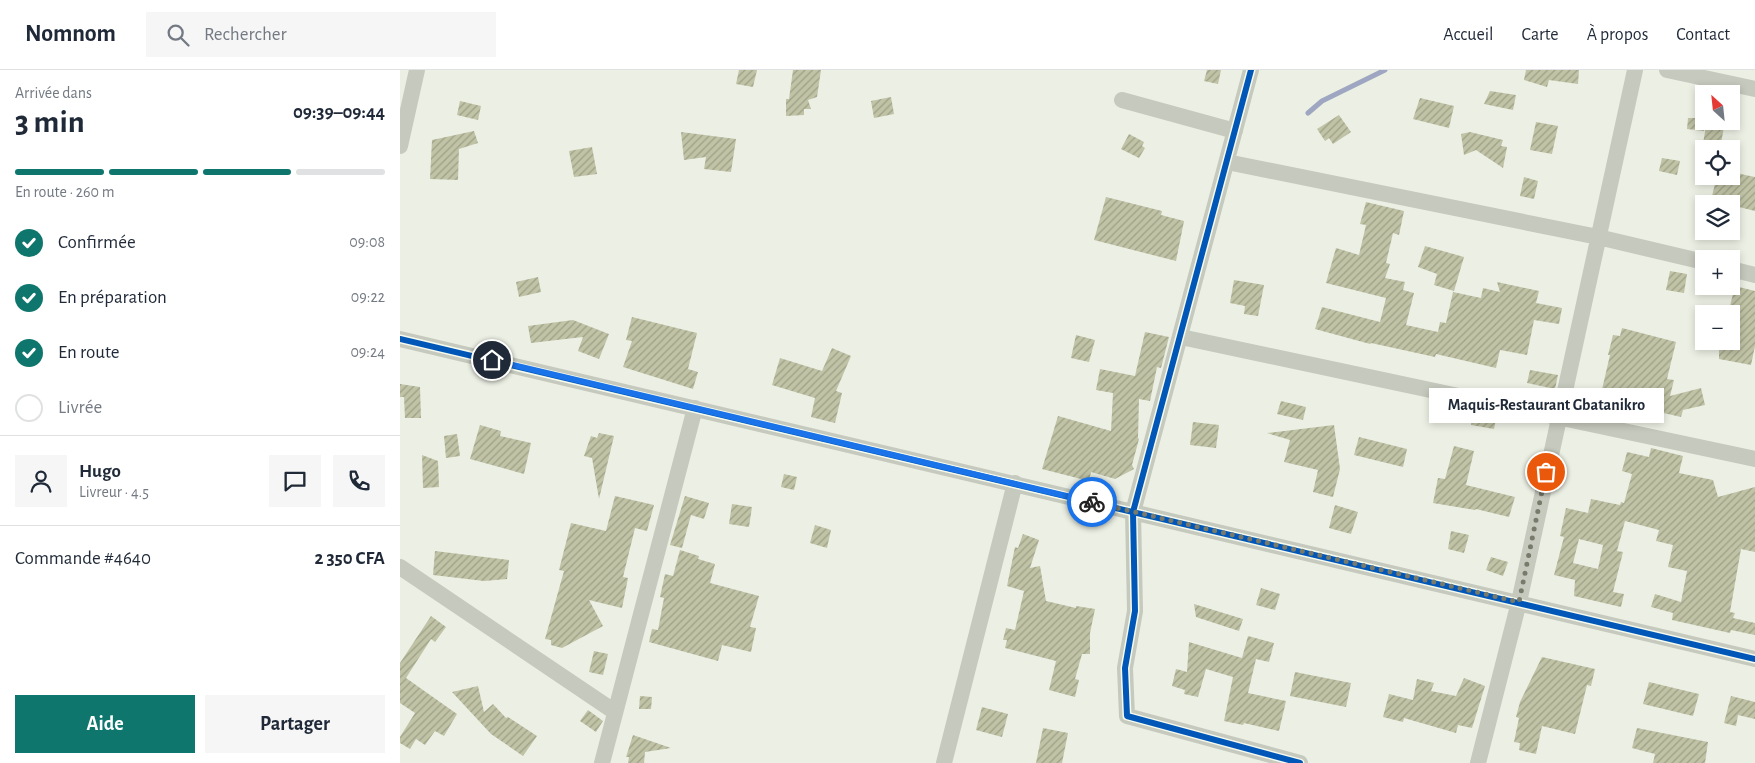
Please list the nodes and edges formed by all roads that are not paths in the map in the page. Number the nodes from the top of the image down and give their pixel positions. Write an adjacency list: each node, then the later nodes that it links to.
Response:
1 (417, 70): 8 (street)
2 (1251, 70): 7 (street)
3 (1635, 70): 10 (street)
4 (1667, 70): 5 (street)
5 (1755, 89)
6 (1122, 100): 7 (street)
7 (1235, 131): 9 (street)
8 (400, 146)
9 (1227, 162): 10 (street); 14 (street)
10 (1598, 237): 11 (street); 17 (street)
11 (1695, 260)
12 (1740, 271): 13 (street)
13 (1755, 275)
14 (1181, 337): 17 (street); 20 (street)
15 (400, 339): 16 (street)
16 (695, 408): 19 (street); 24 (street)
17 (1558, 416): 18 (street); 22 (street)
18 (1755, 459)
19 (1015, 484): 20 (street); 26 (street)
20 (1133, 512): 22 (street); 27 (street)
21 (400, 566): 24 (street)
22 (1519, 602): 23 (street); 28 (street)
23 (1755, 659)
24 (615, 712): 25 (street)
25 (602, 763)
26 (944, 763)
27 (1300, 763)
28 (1478, 763)

